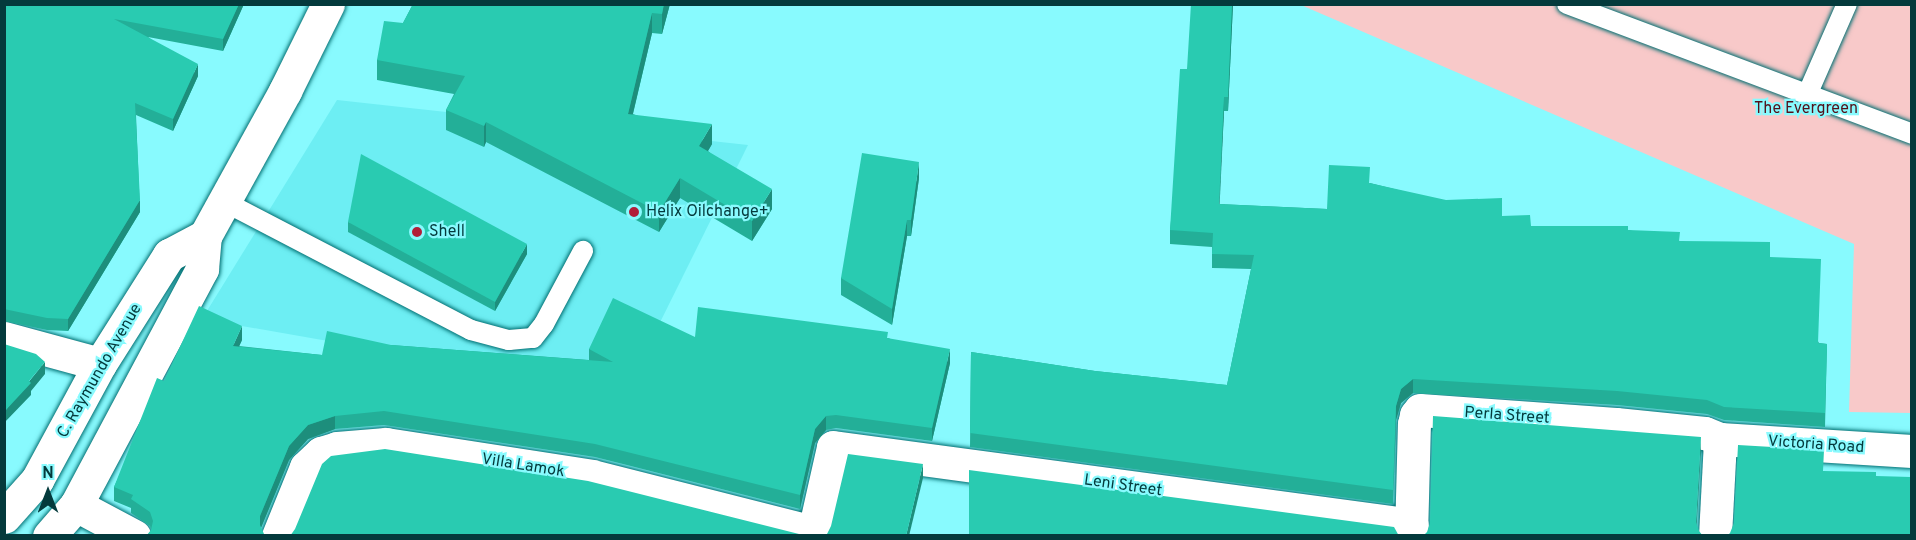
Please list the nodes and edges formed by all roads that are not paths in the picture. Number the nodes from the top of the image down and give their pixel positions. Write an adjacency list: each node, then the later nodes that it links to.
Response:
1 (328, 4): 6 (street)
2 (1567, 4): 4 (lane)
3 (1847, 4): 4 (lane)
4 (1807, 95): 5 (lane)
5 (1911, 134)
6 (225, 202): 7 (street); 8 (lane)
7 (205, 236): 10 (street, C. Raymundo Avenue); 13 (street)
8 (583, 251)
9 (4, 338): 10 (street)
10 (100, 364): 14 (street, C. Raymundo Avenue)
11 (1720, 439): 12 (street, Victoria Road); 15 (street, Perla Street); 20 (street)
12 (1911, 451)
13 (76, 505): 17 (street); 18 (street)
14 (4, 517)
15 (1411, 530): 16 (street, Leni Street)
16 (814, 534): 19 (street, Villa Lamok)
17 (50, 536)
18 (134, 536)
19 (278, 536)
20 (1715, 536)

